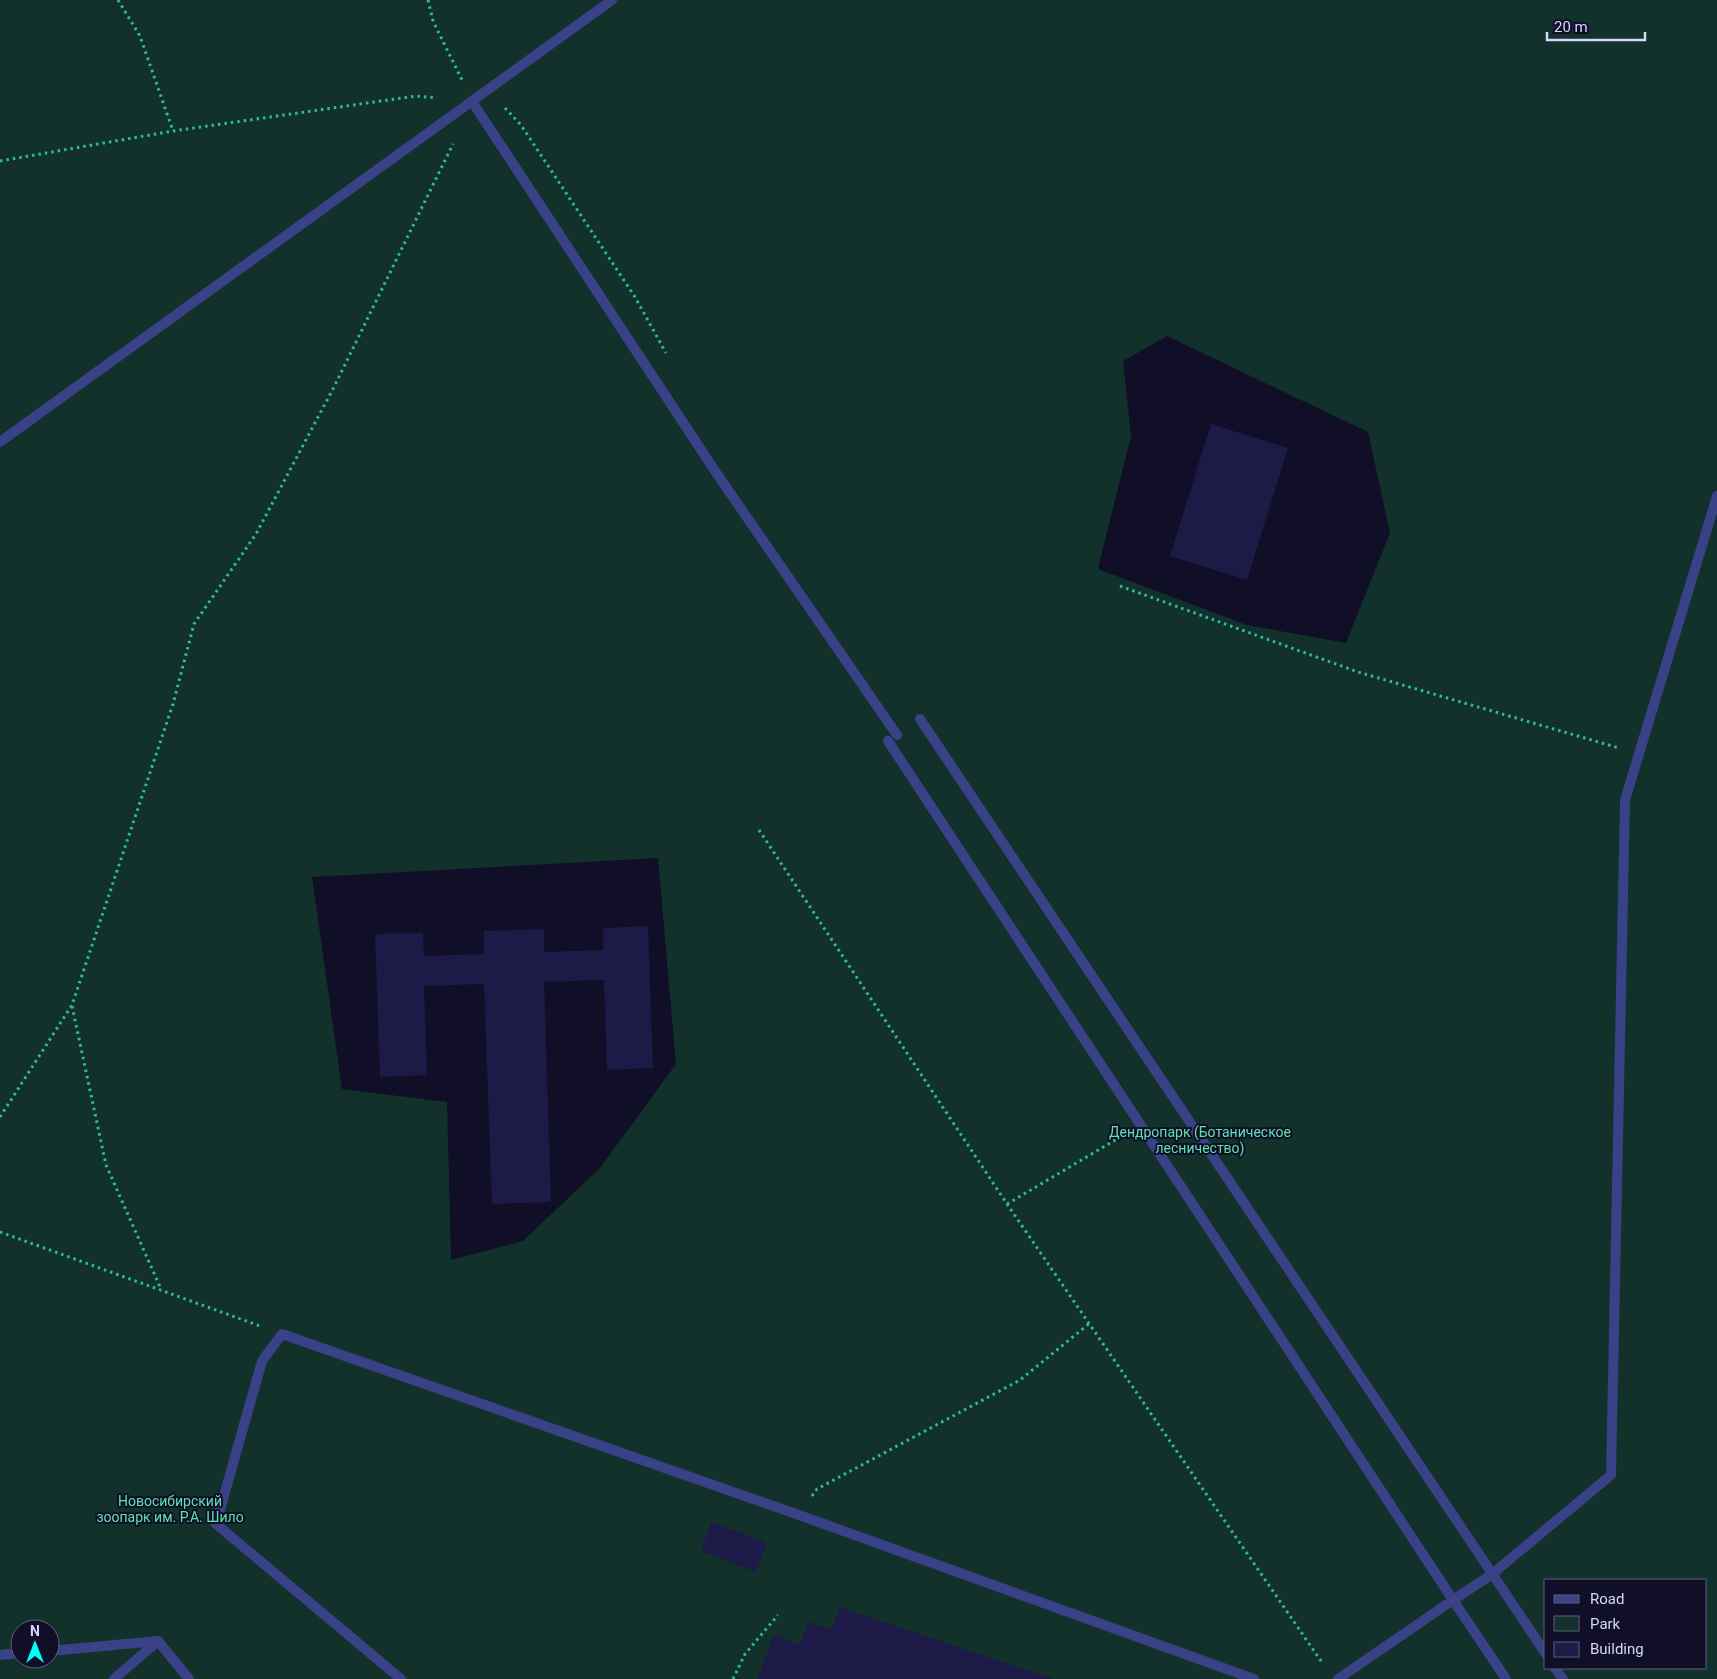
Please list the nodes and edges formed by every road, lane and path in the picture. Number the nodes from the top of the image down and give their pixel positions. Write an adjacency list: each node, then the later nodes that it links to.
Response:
1 (118, 0): 6 (path)
2 (428, 0): 5 (path)
3 (612, 0): 4 (street)
4 (489, 91): 5 (street); 9 (path)
5 (472, 103): 6 (path); 10 (street); 14 (street)
6 (174, 131): 8 (path)
7 (455, 138): 18 (path)
8 (0, 162)
9 (668, 355)
10 (0, 442)
11 (1717, 496): 16 (street)
12 (1120, 586): 16 (path)
13 (920, 719): 27 (street)
14 (897, 735)
15 (888, 741): 20 (street)
16 (1639, 754): 27 (street)
17 (759, 830): 21 (path)
18 (72, 1005): 19 (path); 23 (path)
19 (0, 1117)
20 (1140, 1126): 21 (path); 28 (street)
21 (1007, 1204): 24 (path)
22 (0, 1232): 23 (path)
23 (161, 1290): 25 (path)
24 (1090, 1323): 26 (path); 33 (path)
25 (282, 1334): 26 (street); 36 (street)
26 (799, 1515): 38 (street)
27 (1491, 1575): 28 (street); 32 (street)
28 (1453, 1600): 39 (street); 40 (street)
29 (778, 1615): 37 (path)
30 (158, 1641): 31 (street); 34 (street); 35 (street)
31 (60, 1650)
32 (1544, 1651)
33 (1328, 1671)
34 (114, 1679)
35 (189, 1679)
36 (402, 1679)
37 (733, 1679)
38 (1254, 1679)
39 (1338, 1679)
40 (1506, 1679)

